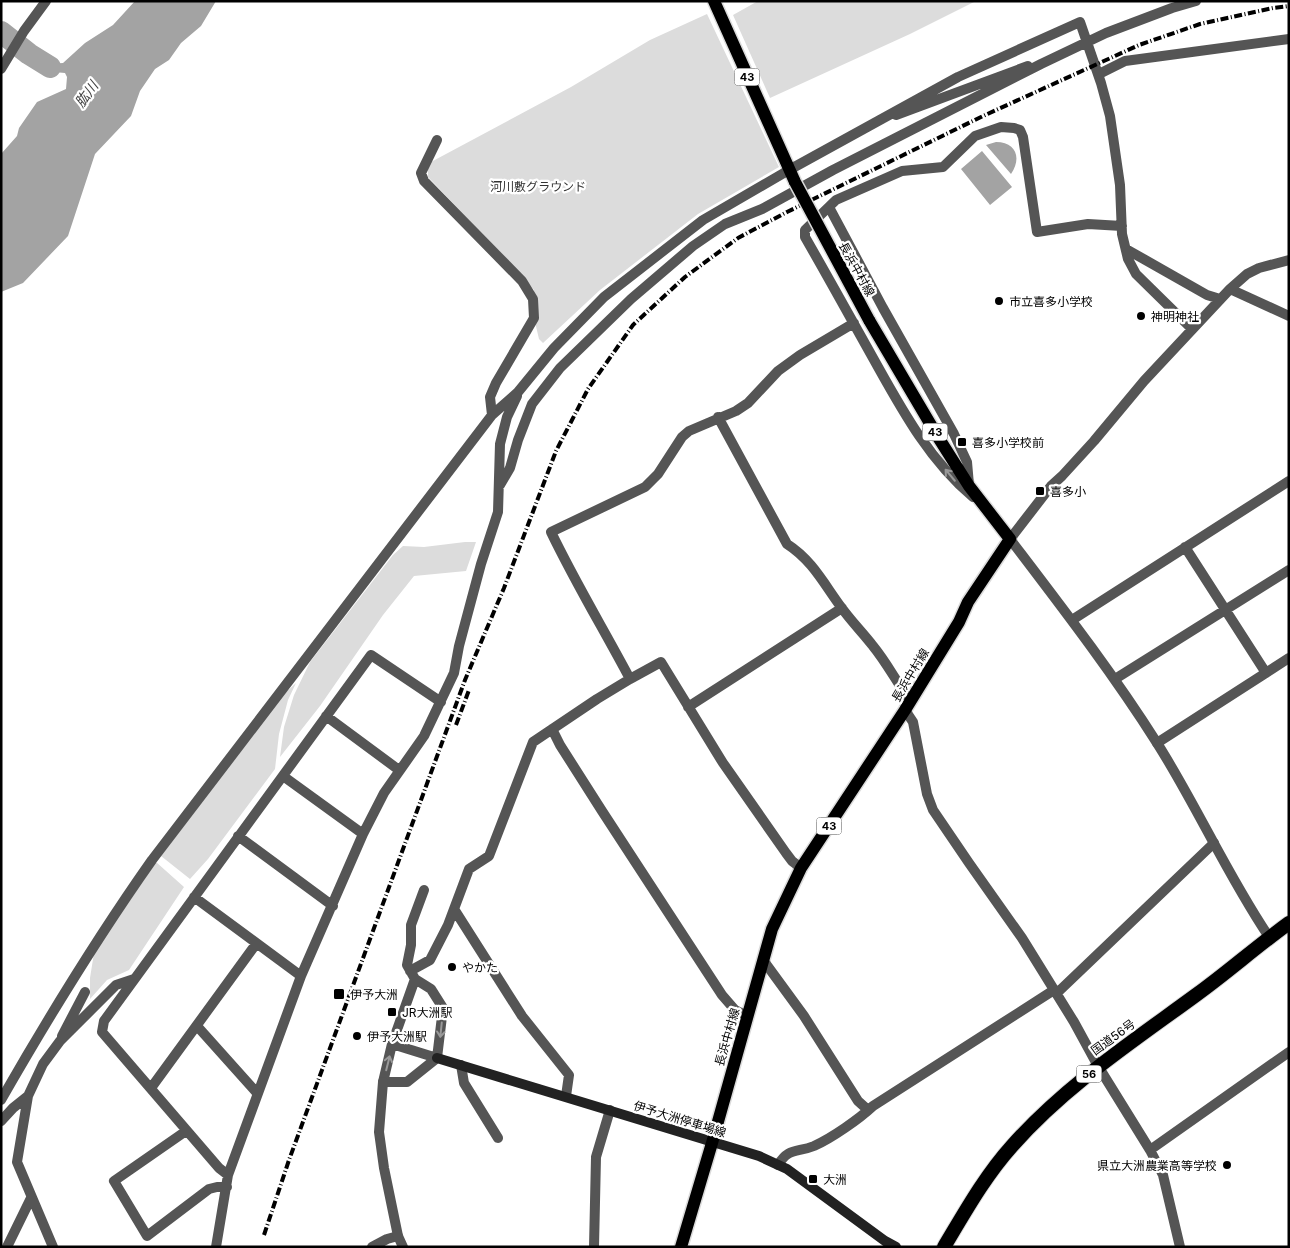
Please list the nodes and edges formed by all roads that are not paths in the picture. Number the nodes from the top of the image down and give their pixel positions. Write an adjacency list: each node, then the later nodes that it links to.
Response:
1 (46, 1): 7 (street)
2 (714, 1): 11 (main road, 長浜中村線 / 43)
3 (1196, 1): 5 (street)
4 (1289, 38): 8 (street)
5 (1088, 42): 6 (street); 8 (street); 9 (street)
6 (1041, 64): 9 (street); 28 (street)
7 (2, 66)
8 (1099, 74): 13 (street)
9 (880, 119): 11 (street)
10 (436, 140): 22 (street)
11 (789, 170): 21 (street); 25 (main road, 長浜中村線 / 43, bridge)
12 (829, 207): 13 (street); 19 (street); 24 (street)
13 (1122, 226): 14 (street)
14 (1126, 249): 17 (street); 20 (street)
15 (1289, 260): 16 (street)
16 (1230, 289): 17 (street); 18 (street)
17 (1220, 299): 20 (street)
18 (1289, 316)
19 (854, 323): 23 (street); 26 (street)
20 (1192, 329): 31 (street)
21 (518, 392): 22 (street); 28 (street)
22 (492, 415): 79 (street)
23 (718, 417): 34 (street); 39 (street)
24 (950, 426): 25 (street); 29 (street)
25 (938, 437): 26 (street); 29 (main road, 長浜中村線 / 43)
26 (921, 440): 30 (street, one-way to 26)
27 (1289, 480): 32 (street)
28 (500, 486): 41 (street)
29 (970, 486): 30 (main road, 長浜中村線 / 43)
30 (984, 505): 31 (main road, 長浜中村線 / 43)
31 (1010, 539): 36 (street); 42 (main road, 長浜中村線 / 43)
32 (1185, 547): 35 (street); 36 (street)
33 (1289, 570): 35 (street)
34 (842, 608): 42 (street); 43 (street)
35 (1226, 610): 38 (street); 40 (street)
36 (1072, 620): 40 (street)
37 (1289, 658): 38 (street)
38 (1266, 673): 46 (street)
39 (630, 679): 43 (street); 45 (street)
40 (1115, 680): 46 (street)
41 (441, 702): 44 (street); 47 (street)
42 (908, 705): 52 (main road, 長浜中村線 / 43); 64 (street)
43 (688, 706): 52 (street)
44 (326, 716): 47 (street); 48 (street)
45 (552, 730): 56 (street); 66 (street)
46 (1157, 743): 51 (street)
47 (400, 770): 49 (street)
48 (283, 776): 49 (street); 50 (street)
49 (363, 834): 55 (street)
50 (238, 836): 54 (street); 55 (street)
51 (1214, 843): 58 (street); 64 (street)
52 (802, 868): 60 (main road, 長浜中村線 / 43)
53 (424, 890): 61 (street)
54 (194, 897): 59 (street); 63 (street)
55 (333, 906): 62 (street)
56 (454, 909): 61 (street); 78 (street)
57 (1289, 923): 58 (highway, 国道56号 / 56)
58 (1269, 937): 73 (highway, 国道56号 / 56)
59 (256, 944): 62 (street); 67 (street)
60 (762, 963): 66 (main road, 長浜中村線 / 43); 81 (street)
61 (412, 975): 69 (street); 71 (street, one-way to 71)
62 (301, 976): 76 (street)
63 (134, 979): 68 (street); 75 (street)
64 (1055, 991): 73 (street); 81 (street)
65 (85, 992): 68 (street)
66 (747, 1016): 85 (main road, 長浜中村線 / 43)
67 (197, 1026): 75 (street); 76 (street)
68 (60, 1041): 77 (street)
69 (392, 1044): 71 (street); 74 (street, one-way to 69)
70 (1289, 1052): 86 (street)
71 (437, 1058): 72 (main road, 伊予大洲停車場線); 74 (street)
72 (461, 1065): 78 (main road, 伊予大洲停車場線); 84 (street)
73 (1098, 1066): 86 (street); 100 (highway, 国道56号 / 56)
74 (383, 1082): 91 (street)
75 (152, 1088): 83 (street)
76 (257, 1093): 88 (street)
77 (28, 1096): 82 (street); 90 (street)
78 (566, 1096): 80 (main road, 伊予大洲停車場線)
79 (1, 1100)
80 (610, 1110): 85 (main road, 伊予大洲停車場線); 97 (street)
81 (868, 1110): 87 (street)
82 (1, 1121)
83 (186, 1131): 88 (street); 89 (street)
84 (498, 1138)
85 (712, 1143): 87 (main road, 伊予大洲停車場線); 98 (main road, 長浜中村線 / 43)
86 (1150, 1150): 101 (street)
87 (778, 1165): 99 (main road, 伊予大洲停車場線)
88 (228, 1175): 89 (street)
89 (227, 1187): 94 (street)
90 (31, 1198): 92 (street); 93 (street)
91 (398, 1236): 95 (street); 96 (street)
92 (7, 1247)
93 (53, 1247)
94 (216, 1247)
95 (372, 1247)
96 (403, 1247)
97 (594, 1247)
98 (682, 1247)
99 (896, 1247)
100 (944, 1247)
101 (1180, 1247)

